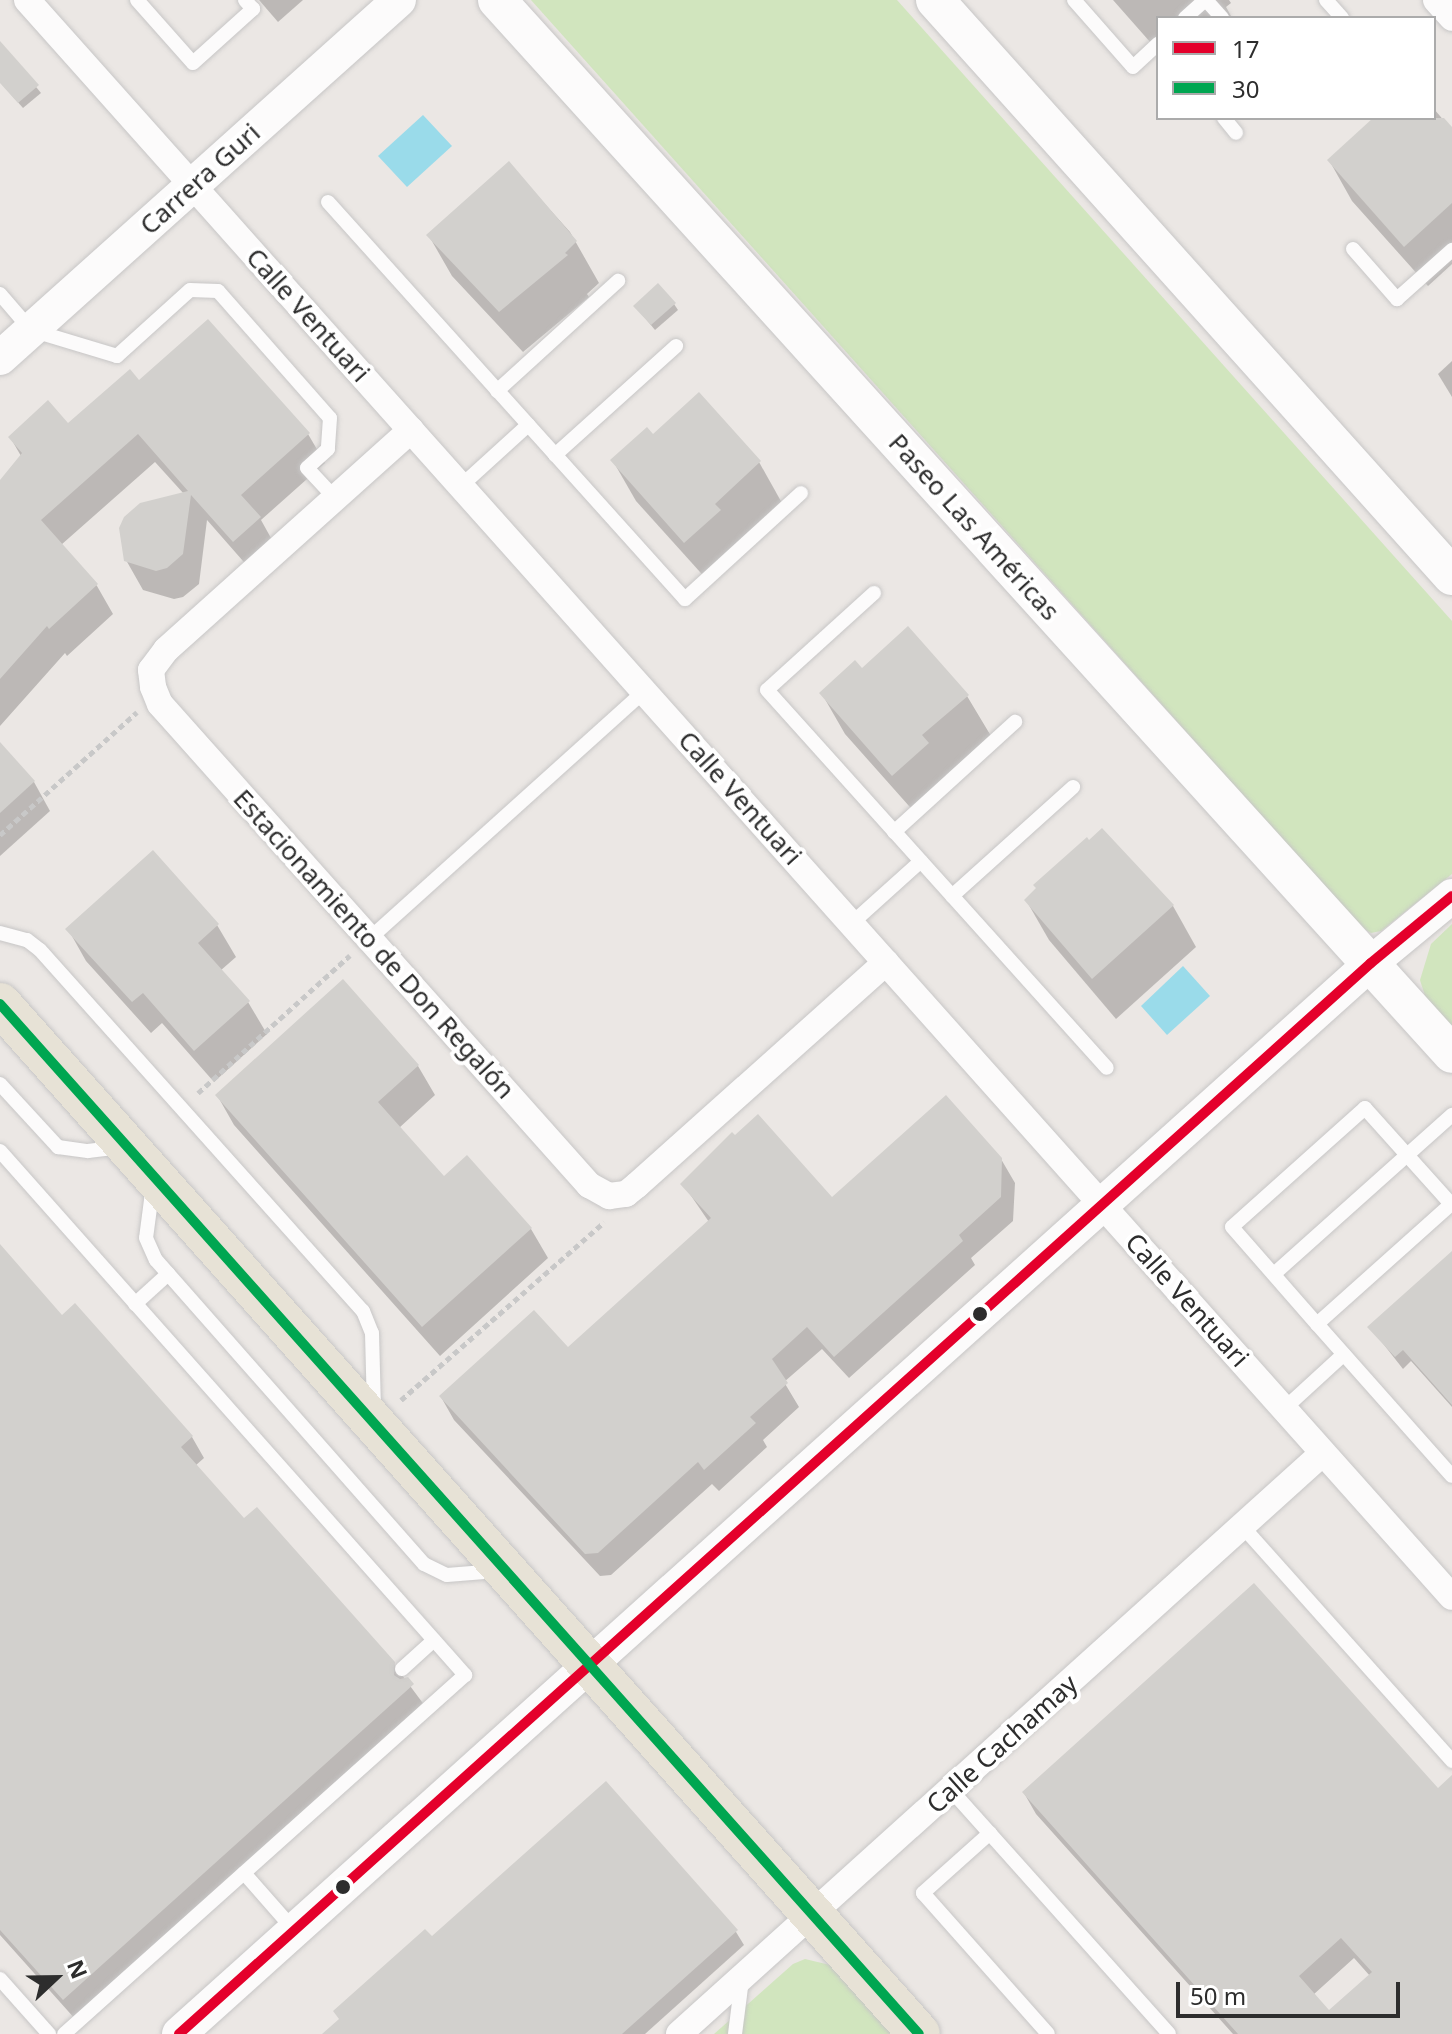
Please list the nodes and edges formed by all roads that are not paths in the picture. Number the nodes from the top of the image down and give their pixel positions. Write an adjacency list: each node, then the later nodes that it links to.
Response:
1 (27, 0): 18 (street, Calle Ventuari)
2 (137, 0): 3 (lane)
3 (245, 0)
4 (399, 0): 18 (street, Carrera Guri)
5 (497, 0): 47 (main road, Paseo Las Américas)
6 (935, 0): 34 (main road)
7 (1074, 0): 15 (lane)
8 (1206, 0): 11 (lane); 12 (lane)
9 (1326, 0): 13 (lane)
10 (1436, 0): 14 (street)
11 (1187, 16)
12 (1220, 16)
13 (1340, 16)
14 (1452, 18)
15 (1156, 46)
16 (1226, 120): 17 (lane)
17 (1236, 133)
18 (193, 185): 24 (street, Carrera Guri); 29 (street, Calle Ventuari)
19 (328, 202): 27 (lane)
20 (1353, 249): 21 (lane)
21 (1452, 250)
22 (618, 281): 27 (lane)
23 (0, 294): 24 (lane)
24 (31, 330): 26 (street, Carrera Guri); 33 (lane)
25 (676, 346): 30 (lane)
26 (0, 358)
27 (497, 391): 28 (lane)
28 (528, 425): 30 (lane); 31 (lane)
29 (411, 430): 31 (street, Calle Ventuari); 33 (street)
30 (555, 455): 32 (lane)
31 (461, 486): 36 (street, Calle Ventuari)
32 (801, 493)
33 (335, 498): 45 (street, Estacionamiento de Don Regalón)
34 (1452, 576)
35 (874, 593): 39 (lane)
36 (644, 691): 43 (street, Calle Ventuari); 45 (lane)
37 (1015, 722): 39 (lane)
38 (1073, 787): 41 (lane)
39 (894, 832): 40 (lane)
40 (921, 861): 41 (lane); 43 (lane)
41 (952, 896): 50 (lane)
42 (1452, 896): 47 (street)
43 (851, 924): 46 (street, Calle Ventuari)
44 (0, 933): 63 (lane)
45 (369, 939): 46 (street, Estacionamiento de Don Regalón)
46 (886, 962): 56 (street, Calle Ventuari)
47 (1371, 963): 49 (main road, Paseo Las Américas); 56 (street)
48 (0, 1004): 55 (main road)
49 (1452, 1054)
50 (1107, 1068)
51 (0, 1084): 55 (lane)
52 (1452, 1115): 54 (lane)
53 (0, 1151): 59 (lane)
54 (1407, 1155): 58 (lane); 58 (lane); 60 (lane)
55 (141, 1161): 57 (lane); 63 (main road)
56 (1102, 1204): 62 (street, Calle Ventuari); 70 (street)
57 (168, 1274): 59 (lane); 67 (lane)
58 (1274, 1274): 60 (lane)
59 (135, 1304): 69 (lane)
60 (1317, 1324): 61 (lane)
61 (1344, 1354): 62 (lane); 65 (lane)
62 (1284, 1409): 64 (street, Calle Ventuari)
63 (375, 1423): 67 (main road)
64 (1323, 1453): 66 (street, Calle Cachamay); 68 (street, Calle Ventuari)
65 (1452, 1476)
66 (1243, 1527): 72 (lane); 73 (street, Calle Cachamay)
67 (506, 1570): 70 (main road)
68 (1452, 1597)
69 (434, 1640): 71 (lane); 75 (lane)
70 (590, 1665): 76 (main road); 77 (street)
71 (402, 1669)
72 (1452, 1761)
73 (951, 1790): 74 (lane); 76 (street, Calle Cachamay)
74 (990, 1833): 86 (lane); 87 (lane)
75 (244, 1873): 77 (lane); 81 (lane)
76 (813, 1915): 78 (street, Calle Cachamay); 85 (main road)
77 (295, 1930): 82 (street)
78 (743, 1977): 83 (street, Calle Cachamay); 84 (lane)
79 (0, 1979): 80 (lane)
80 (49, 2034)
81 (64, 2034)
82 (179, 2034)
83 (679, 2034)
84 (735, 2034)
85 (919, 2034)
86 (1048, 2034)
87 (1169, 2034)

